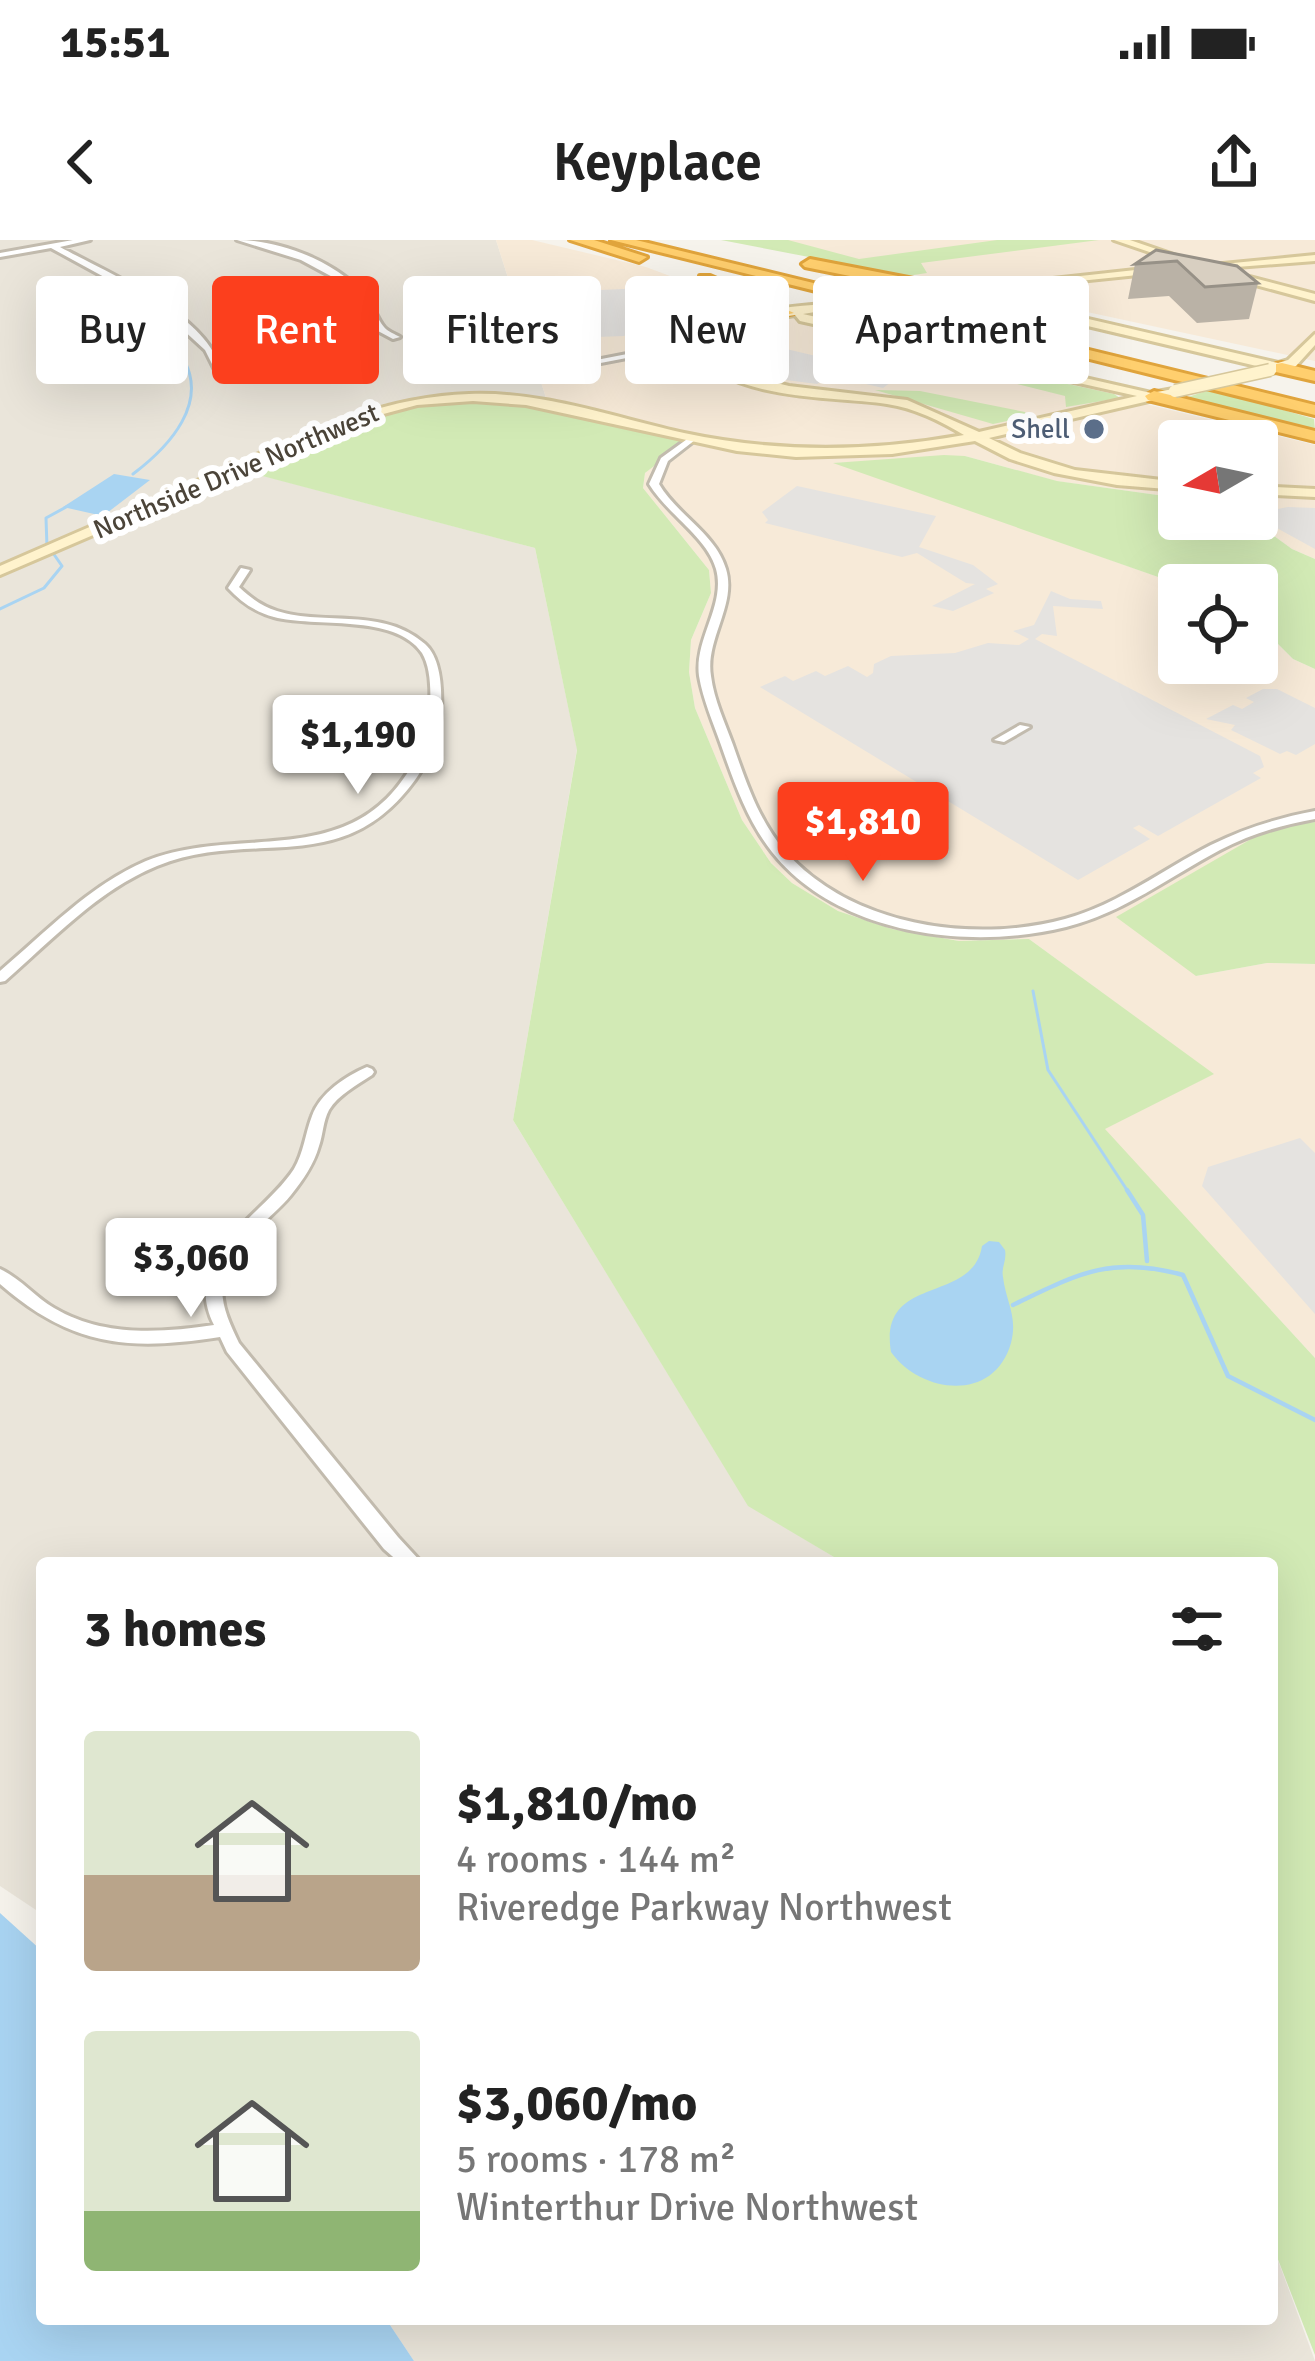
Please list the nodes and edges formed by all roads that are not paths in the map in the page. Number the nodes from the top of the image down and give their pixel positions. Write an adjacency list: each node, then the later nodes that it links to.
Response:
1 (86, 240): 8 (street)
2 (241, 240): 25 (street)
3 (577, 240): 16 (highway)
4 (618, 240): 35 (highway)
5 (659, 240): 33 (highway)
6 (688, 240): 9 (highway)
7 (1119, 240): 10 (street)
8 (51, 245): 11 (street); 27 (street)
9 (734, 249)
10 (1158, 252): 14 (street); 15 (street)
11 (0, 255)
12 (1315, 258): 14 (street)
13 (793, 261): 17 (highway)
14 (1204, 267): 15 (street); 19 (street)
15 (1158, 270): 18 (street)
16 (687, 276)
17 (868, 276)
18 (1089, 277)
19 (1315, 298)
20 (789, 314): 21 (street)
21 (805, 318): 22 (street); 23 (street)
22 (789, 320)
23 (813, 320)
24 (1089, 323): 28 (street)
25 (396, 337)
26 (1315, 338): 28 (street)
27 (212, 355)
28 (1283, 365): 29 (highway); 32 (street, Northside Drive Northwest, bridge)
29 (1312, 375)
30 (1089, 382): 32 (street)
31 (777, 384): 34 (street)
32 (1154, 396): 36 (street, Northside Drive Northwest); 38 (highway)
33 (1315, 397)
34 (891, 401): 37 (street); 40 (street)
35 (1315, 410)
36 (1015, 426): 37 (street, Northside Drive Northwest); 41 (street)
37 (980, 435): 40 (street, Northside Drive Northwest); 41 (street)
38 (1315, 436)
39 (697, 442): 40 (street, Northside Drive Northwest); 46 (street, Northside Drive Northwest); 49 (street)
40 (935, 445): 41 (street)
41 (1015, 456): 42 (street)
42 (1158, 483)
43 (1278, 491): 44 (street)
44 (1315, 493)
45 (245, 570): 50 (street)
46 (0, 571)
47 (1024, 727): 48 (street)
48 (1000, 740)
49 (1315, 815)
50 (0, 978)
51 (367, 1072): 53 (street)
52 (0, 1275): 53 (street)
53 (222, 1330): 54 (street)
54 (406, 1557)

